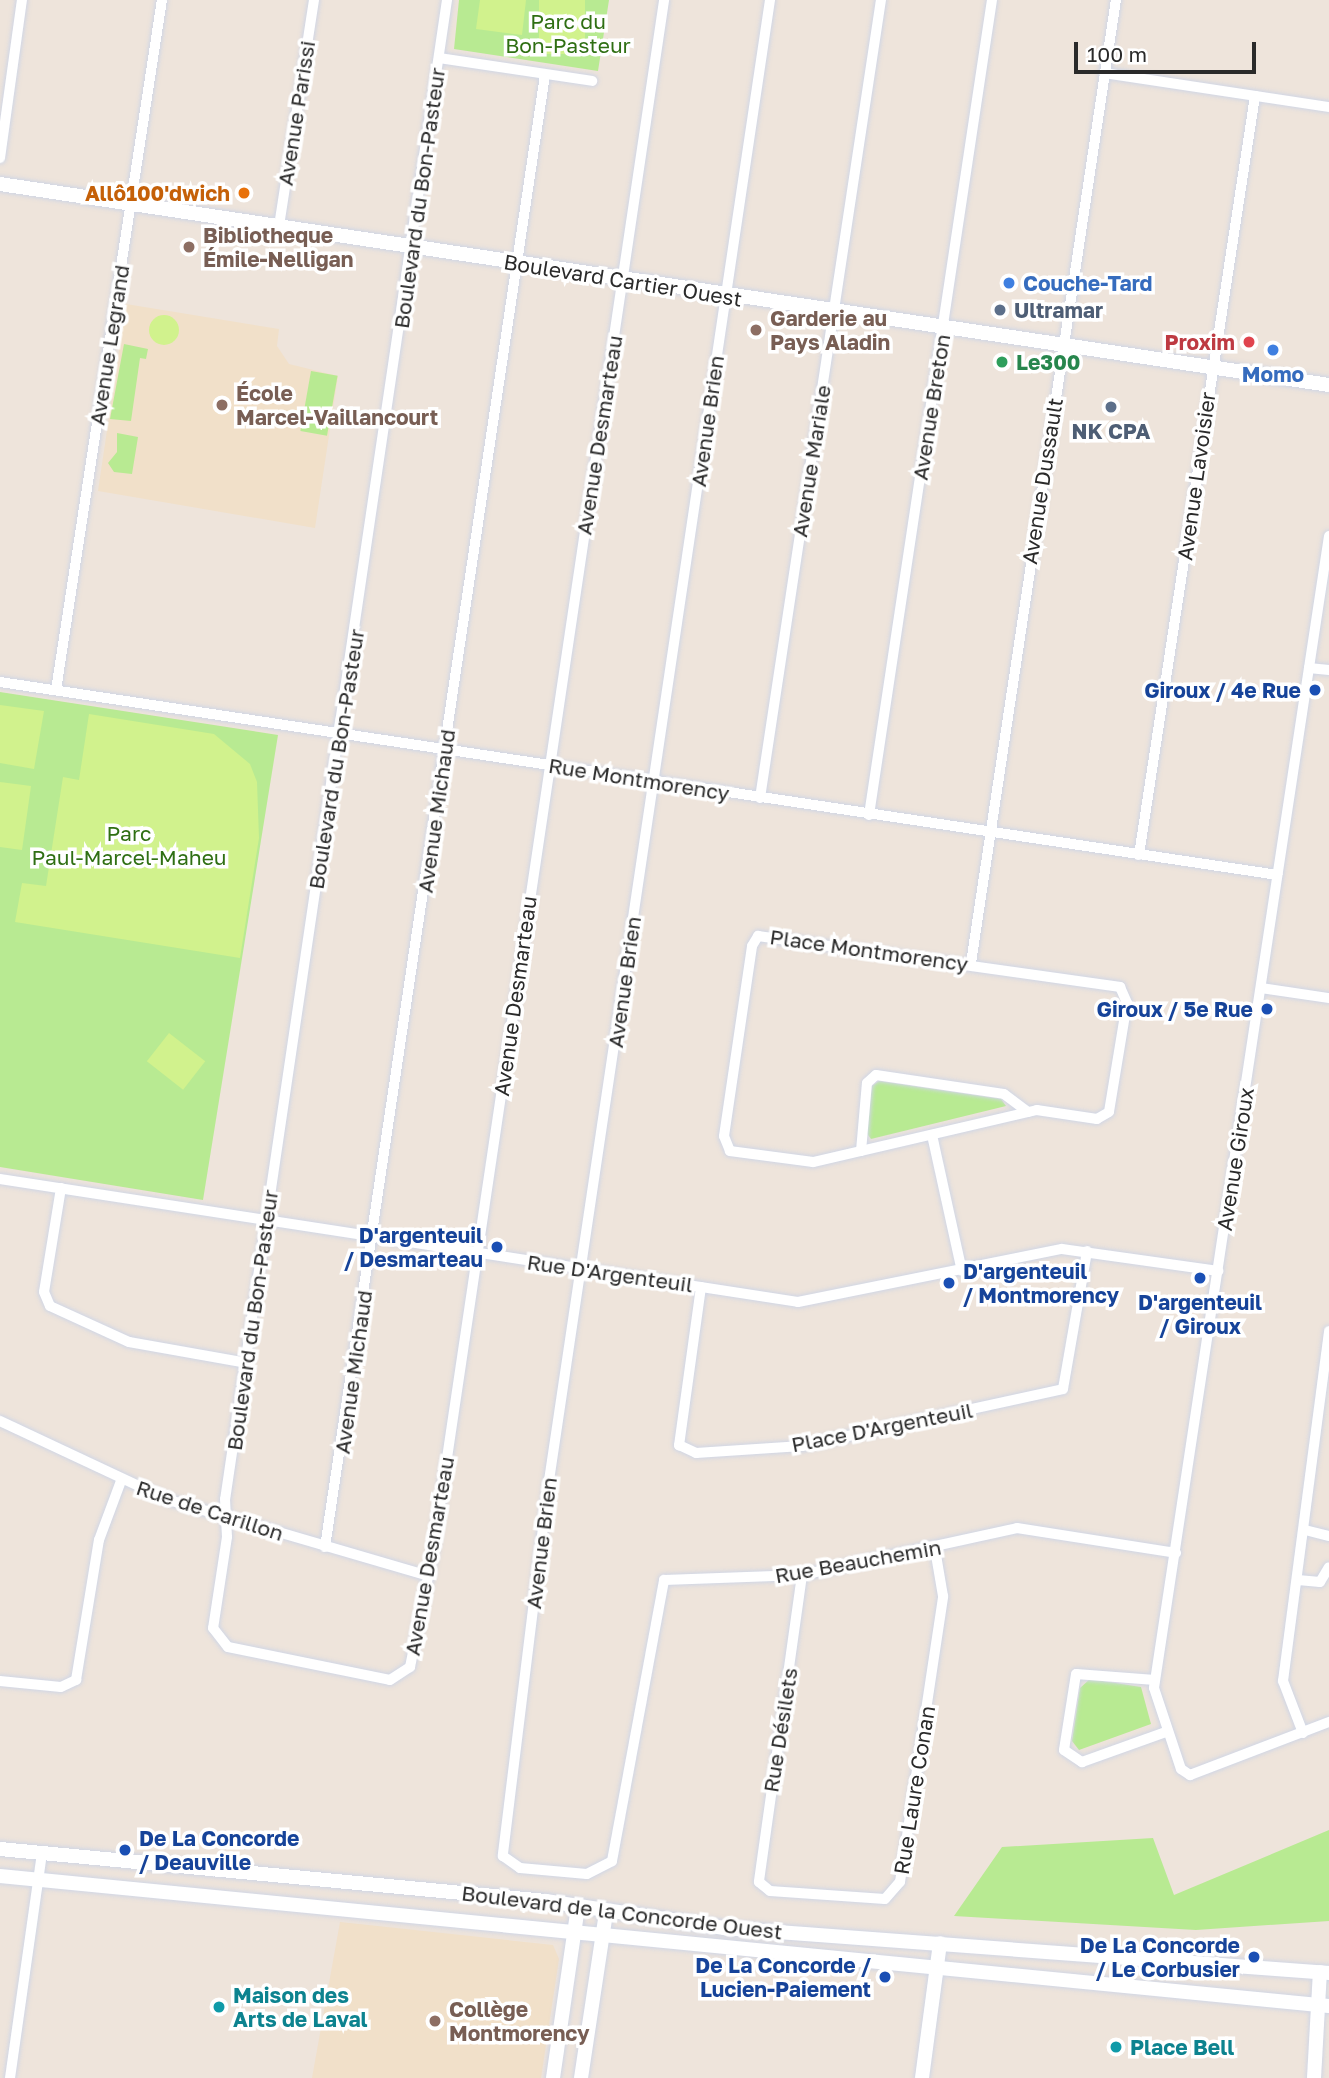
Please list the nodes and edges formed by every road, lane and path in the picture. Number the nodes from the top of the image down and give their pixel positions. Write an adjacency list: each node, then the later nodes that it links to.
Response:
1 (22, 0): 16 (street)
2 (162, 0): 18 (street, Avenue Legrand)
3 (314, 0): 19 (street, Avenue Parissi)
4 (447, 0): 10 (street, Boulevard du Bon-Pasteur)
5 (664, 0): 22 (street, Avenue Desmarteau)
6 (771, 0): 23 (street, Avenue Brien)
7 (881, 0): 24 (street, Avenue Mariale)
8 (992, 0): 25 (street, Avenue Breton)
9 (1116, 0): 11 (street, Avenue Dussault)
10 (439, 58): 12 (street); 20 (street, Boulevard du Bon-Pasteur)
11 (1104, 74): 14 (street); 26 (street, Avenue Dussault)
12 (545, 75): 13 (street); 21 (street, Avenue Michaud)
13 (592, 81)
14 (1255, 96): 15 (street); 27 (street, Avenue Lavoisier)
15 (1329, 107)
16 (0, 158)
17 (0, 184): 18 (street, Boulevard Cartier Ouest)
18 (130, 204): 19 (street, Boulevard Cartier Ouest); 33 (street, Avenue Legrand)
19 (279, 226): 20 (street, Boulevard Cartier Ouest)
20 (412, 247): 21 (street, Boulevard Cartier Ouest); 34 (street, Boulevard du Bon-Pasteur)
21 (516, 263): 22 (street, Boulevard Cartier Ouest); 35 (street, Avenue Michaud)
22 (622, 279): 23 (street, Boulevard Cartier Ouest); 36 (street, Avenue Desmarteau)
23 (726, 295): 24 (street, Boulevard Cartier Ouest); 37 (street, Avenue Brien)
24 (834, 312): 25 (street, Boulevard Cartier Ouest); 38 (street, Avenue Mariale)
25 (943, 328): 26 (street, Boulevard Cartier Ouest); 39 (street, Avenue Breton)
26 (1062, 346): 27 (street, Boulevard Cartier Ouest); 40 (street, Avenue Dussault)
27 (1211, 369): 28 (street, Boulevard Cartier Ouest); 41 (street, Avenue Lavoisier)
28 (1329, 385)
29 (1329, 536): 30 (street, Avenue Giroux)
30 (1309, 668): 31 (street); 42 (street, Avenue Giroux)
31 (1329, 670)
32 (0, 682): 33 (street, Rue Montmorency)
33 (56, 690): 34 (street, Rue Montmorency)
34 (340, 734): 35 (street, Rue Montmorency); 51 (street, Boulevard du Bon-Pasteur)
35 (445, 749): 36 (street, Rue Montmorency); 52 (street, Avenue Michaud)
36 (549, 766): 37 (street, Rue Montmorency); 54 (street, Avenue Desmarteau)
37 (654, 782): 38 (street, Rue Montmorency); 55 (street, Avenue Brien)
38 (760, 798): 39 (street, Rue Montmorency)
39 (869, 815): 40 (street, Rue Montmorency)
40 (989, 833): 41 (street, Rue Montmorency); 43 (street, Avenue Dussault)
41 (1139, 855): 42 (street, Rue Montmorency)
42 (1278, 876): 44 (street, Avenue Giroux)
43 (971, 963): 46 (street, Place Montmorency); 48 (street, Place Montmorency)
44 (1261, 988): 45 (street); 57 (street, Avenue Giroux)
45 (1329, 998)
46 (1028, 1112): 47 (street, Place Montmorency); 48 (street, Place Montmorency)
47 (932, 1135): 48 (street, Place Montmorency); 56 (street)
48 (861, 1151)
49 (0, 1179): 50 (street, Rue D'Argenteuil)
50 (61, 1188): 51 (street, Rue D'Argenteuil); 60 (street)
51 (267, 1220): 52 (street, Rue D'Argenteuil); 60 (street, Boulevard du Bon-Pasteur)
52 (372, 1238): 54 (street, Rue D'Argenteuil); 68 (street, Avenue Michaud)
53 (1087, 1251): 56 (street, Rue D'Argenteuil); 57 (street, Rue D'Argenteuil); 58 (street, Place D'Argenteuil)
54 (478, 1254): 55 (street, Rue D'Argenteuil); 73 (street, Avenue Desmarteau)
55 (582, 1269): 58 (street, Rue D'Argenteuil); 82 (street, Avenue Brien)
56 (962, 1271): 58 (street, Rue D'Argenteuil)
57 (1218, 1271): 70 (street, Avenue Giroux)
58 (701, 1287)
59 (1329, 1332): 61 (street)
60 (247, 1363): 65 (street, Boulevard du Bon-Pasteur)
61 (1317, 1403): 62 (street); 66 (street)
62 (1329, 1405)
63 (0, 1420): 64 (street, Rue de Carillon)
64 (121, 1481): 65 (street, Rue de Carillon); 75 (street)
65 (226, 1518): 68 (street, Rue de Carillon); 73 (street, Avenue Desmarteau)
66 (1305, 1530): 67 (street); 74 (street)
67 (1329, 1536)
68 (325, 1547): 73 (street, Rue de Carillon)
69 (935, 1549): 70 (street, Rue Beauchemin); 72 (street, Rue Beauchemin); 85 (street, Rue Laure Conan)
70 (1176, 1553): 76 (street, Avenue Giroux)
71 (1329, 1567): 74 (street)
72 (802, 1575): 82 (street, Rue Beauchemin); 85 (street, Rue Désilets)
73 (429, 1576)
74 (1298, 1580): 79 (street)
75 (0, 1681)
76 (1155, 1681): 78 (street, Avenue Giroux); 78 (street)
77 (1329, 1722): 79 (street)
78 (1166, 1732): 79 (street, Avenue Giroux)
79 (1303, 1733)
80 (0, 1849): 81 (street, Boulevard de la Concorde Ouest)
81 (42, 1854): 84 (street); 86 (street, Boulevard de la Concorde Ouest)
82 (607, 1868)
83 (0, 1876): 84 (street, Boulevard de la Concorde Ouest)
84 (39, 1880): 88 (street, Boulevard de la Concorde Ouest); 94 (street)
85 (760, 1885)
86 (578, 1907): 87 (street, Boulevard de la Concorde Ouest); 88 (street)
87 (606, 1912): 89 (street); 90 (street, Boulevard de la Concorde Ouest)
88 (574, 1933): 89 (street, Boulevard de la Concorde Ouest); 95 (street)
89 (603, 1935): 91 (street, Boulevard de la Concorde Ouest); 96 (street)
90 (940, 1943): 91 (street); 92 (street, Boulevard de la Concorde Ouest)
91 (937, 1971): 93 (street, Boulevard de la Concorde Ouest); 97 (street)
92 (1325, 1972): 93 (street)
93 (1324, 2006): 98 (street)
94 (10, 2078)
95 (553, 2078)
96 (581, 2078)
97 (922, 2078)
98 (1314, 2078)

